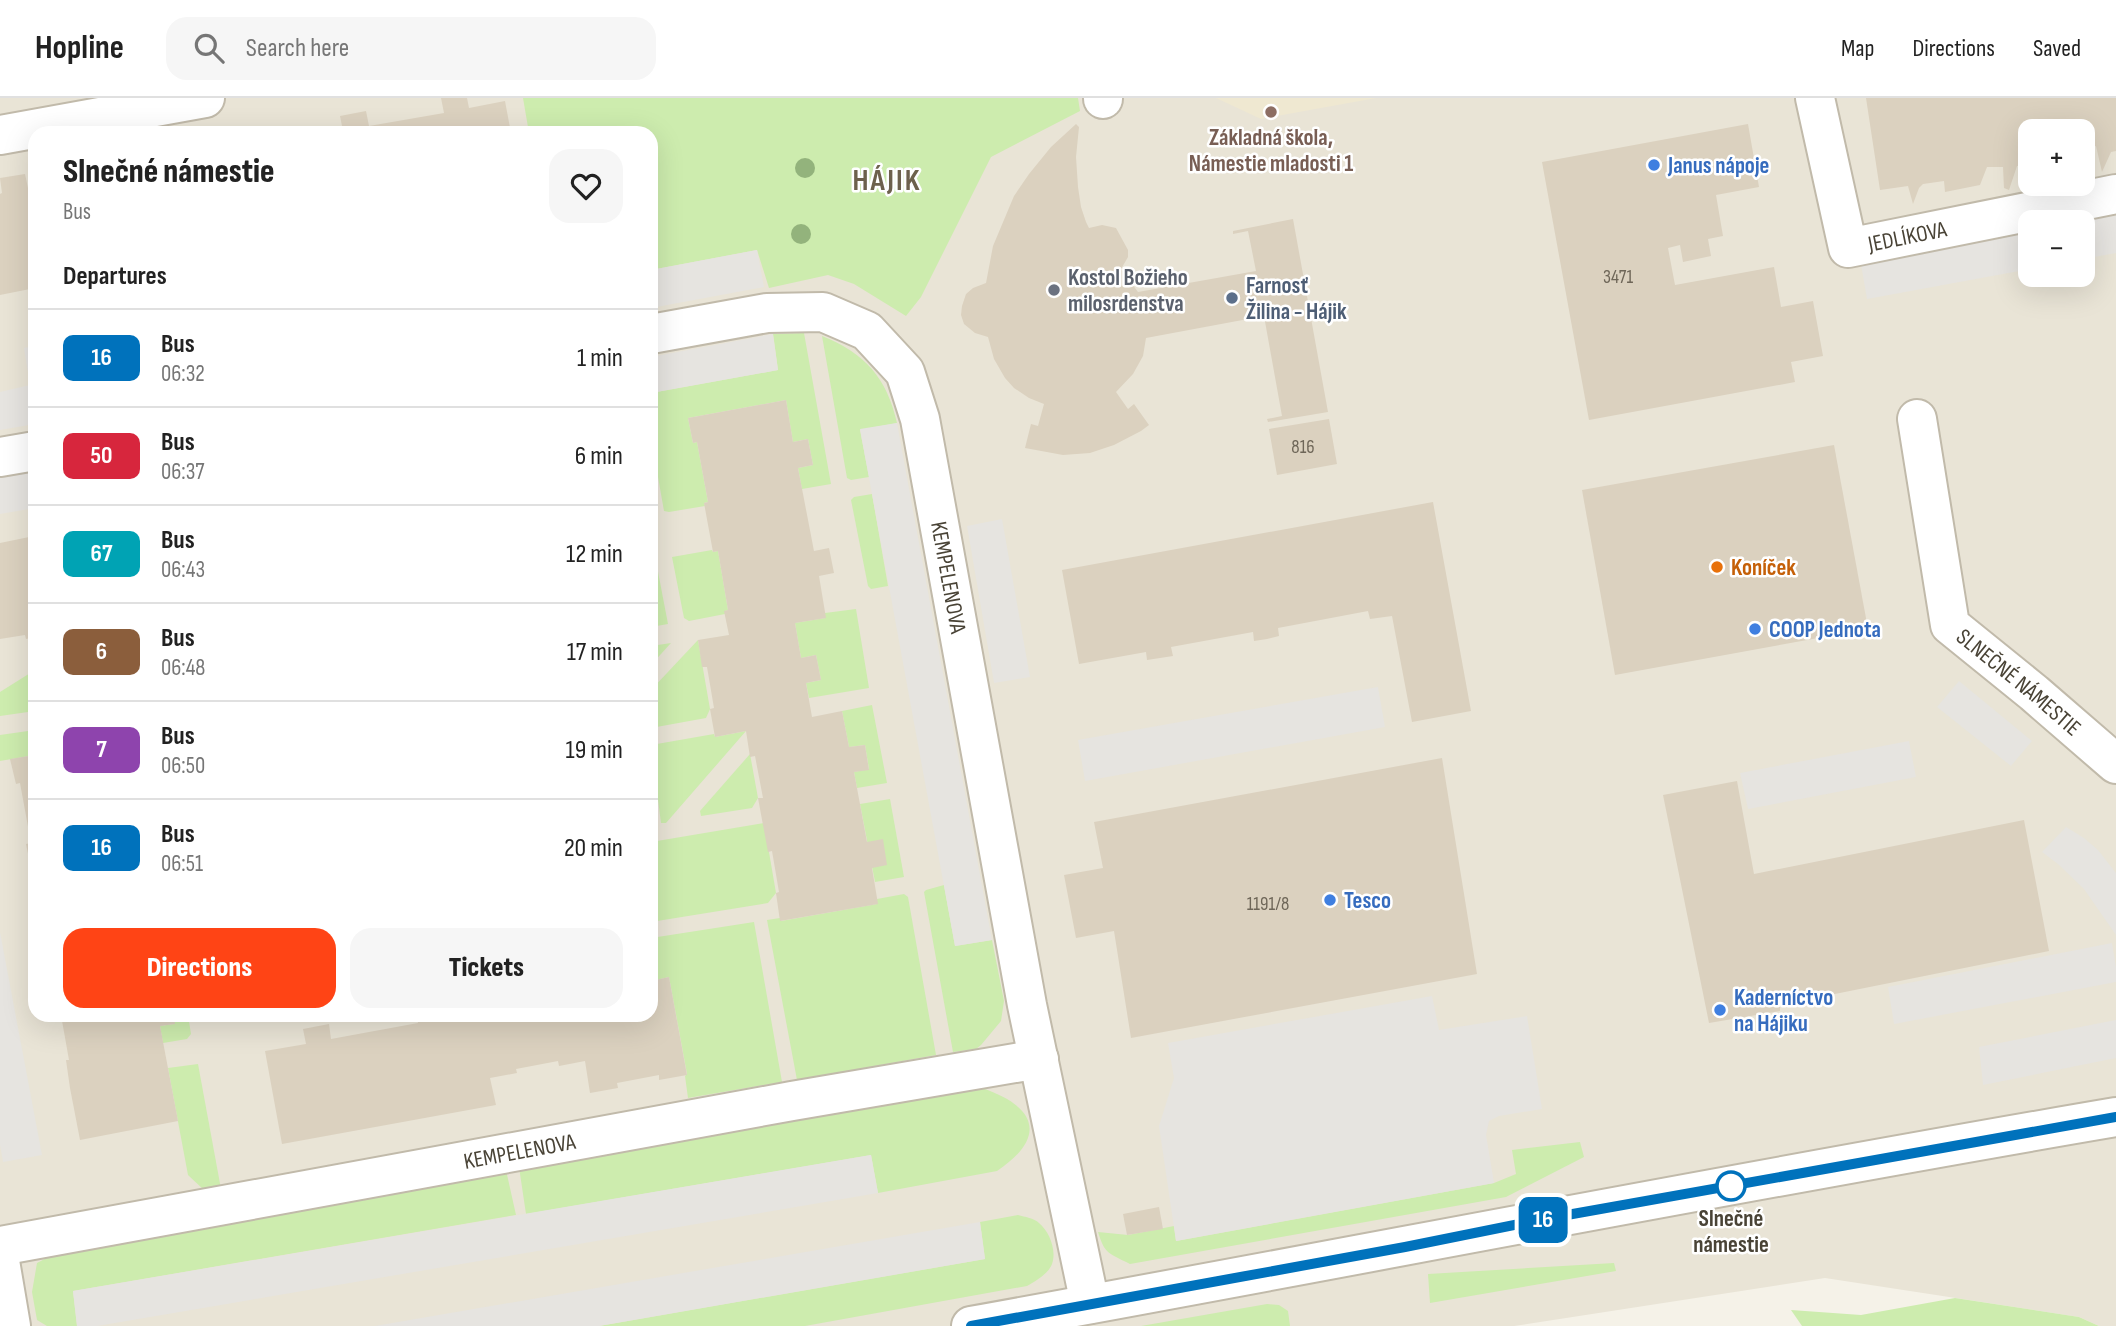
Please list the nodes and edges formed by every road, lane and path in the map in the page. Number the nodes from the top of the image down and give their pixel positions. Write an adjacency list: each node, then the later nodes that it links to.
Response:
1 (205, 98): 3 (street)
2 (1815, 98): 6 (street, JEDLÍKOVA)
3 (50, 126)
4 (28, 130): 5 (street)
5 (0, 135)
6 (2116, 194)
7 (658, 333): 12 (street, KEMPELENOVA)
8 (1917, 419): 11 (street, SLNEČNÉ NÁMESTIE)
9 (28, 451): 10 (street)
10 (0, 457)
11 (2116, 764)
12 (1038, 1059): 14 (street, KEMPELENOVA); 16 (street, KEMPELENOVA)
13 (2116, 1117): 16 (street)
14 (0, 1246)
15 (0, 1261): 17 (street)
16 (1090, 1304): 18 (street)
17 (12, 1326)
18 (971, 1326)

